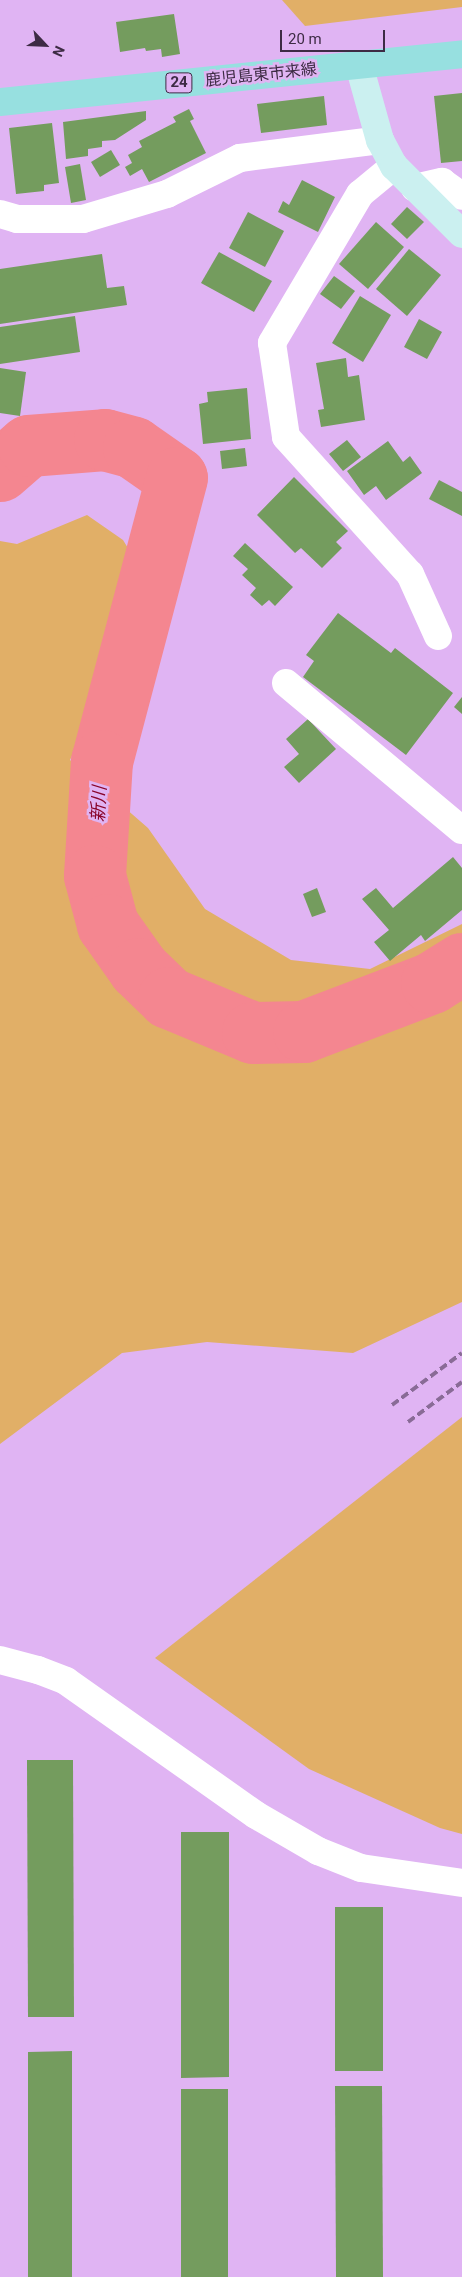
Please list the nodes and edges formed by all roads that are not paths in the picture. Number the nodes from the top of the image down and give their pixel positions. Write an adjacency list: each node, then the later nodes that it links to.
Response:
1 (462, 54): 2 (main road, 鹿児島東市来線 / 24)
2 (358, 65): 3 (main road, 鹿児島東市来線 / 24); 4 (street)
3 (0, 102)
4 (380, 140): 5 (street); 8 (street)
5 (394, 166): 6 (street); 10 (street)
6 (414, 188): 7 (street); 9 (street)
7 (462, 196)
8 (0, 214)
9 (462, 234)
10 (438, 636)
11 (286, 683): 12 (street)
12 (462, 830)
13 (0, 1660): 14 (street)
14 (462, 1883)

